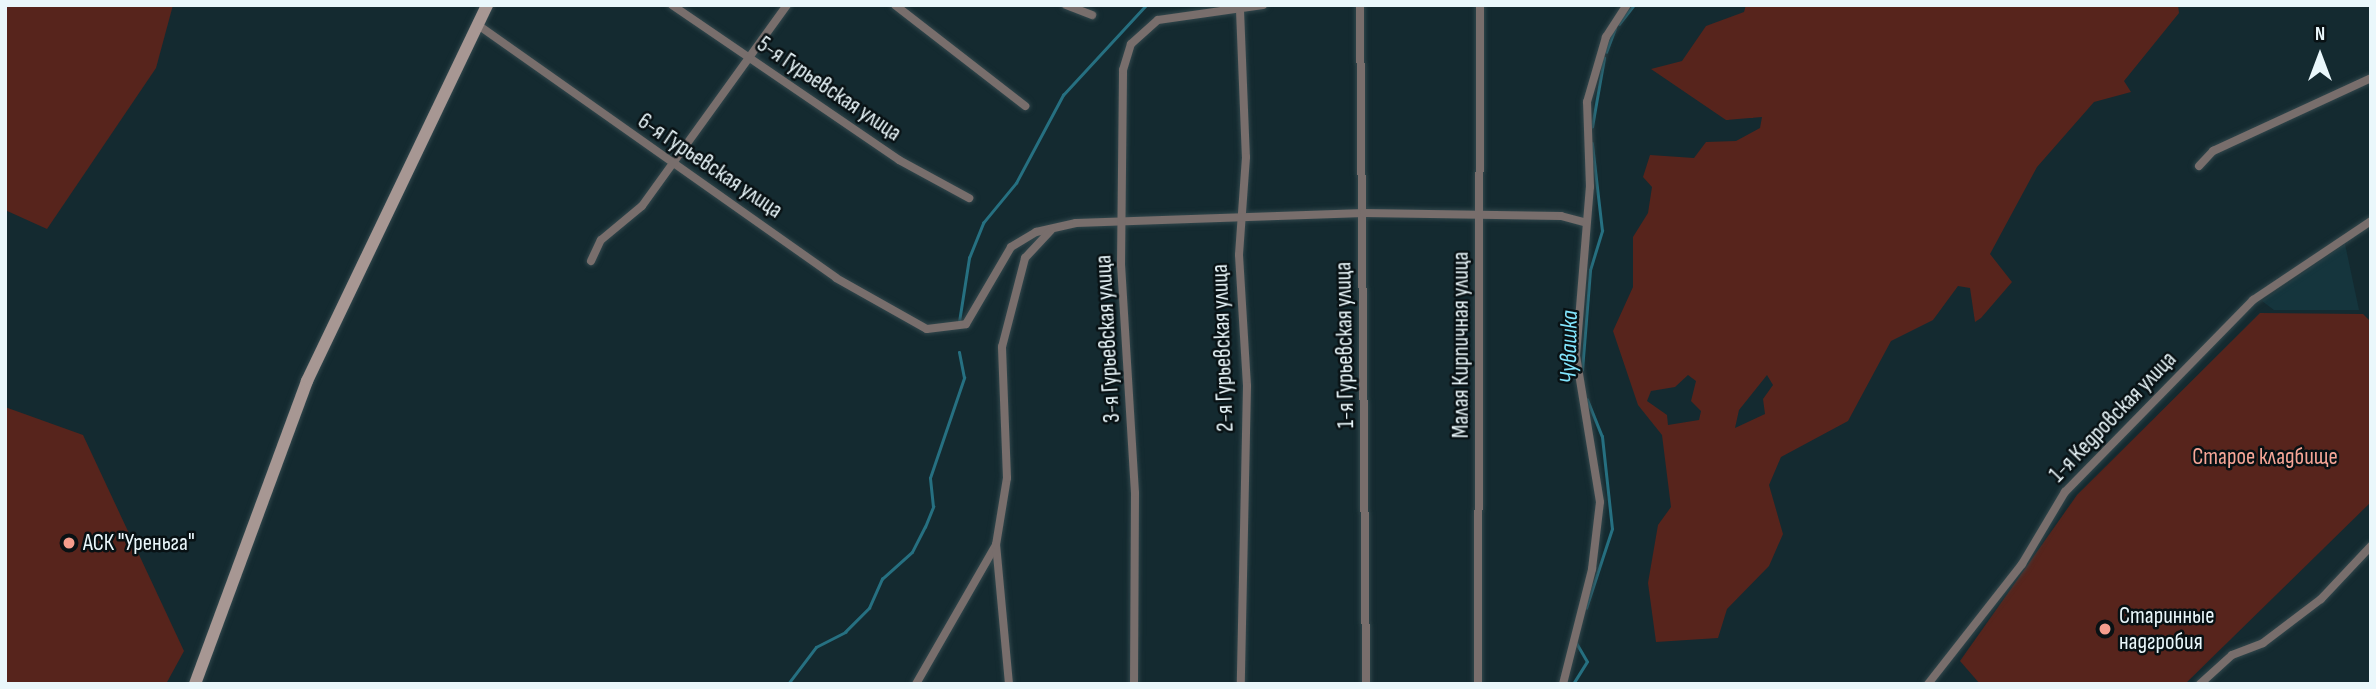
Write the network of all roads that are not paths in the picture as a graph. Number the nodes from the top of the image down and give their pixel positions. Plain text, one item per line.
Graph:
1 (487, 5) edge
2 (672, 5) edge
3 (787, 5) edge
4 (895, 5) edge
5 (1066, 5) edge
6 (1263, 5) edge
7 (1360, 5) edge
8 (1480, 5) edge
9 (1627, 5) edge
10 (1240, 10) junction
11 (1092, 15) dead end
12 (478, 25) junction
13 (748, 58) junction
14 (2371, 78) edge
15 (1025, 106) dead end
16 (672, 166) junction
17 (2199, 166) dead end
18 (969, 198) dead end
19 (1364, 213) junction
20 (1478, 215) junction
21 (1239, 217) junction
22 (1123, 221) junction
23 (2371, 221) edge
24 (1583, 222) junction
25 (1052, 229) junction
26 (591, 261) dead end
27 (996, 545) junction
28 (2371, 546) edge
29 (195, 684) edge
30 (916, 684) edge
31 (1009, 684) edge
32 (1134, 684) edge
33 (1241, 684) edge
34 (1366, 684) edge
35 (1478, 684) edge
36 (1563, 684) edge
37 (1928, 684) edge
38 (2200, 684) edge

1 - 12 main road
2 - 13 street, 5-я Гурьевская улица
3 - 13 street
4 - 15 street
5 - 11 street
6 - 10 street
7 - 19 street, 1-я Гурьевская улица
8 - 20 street, Малая Кирпичная улица
9 - 24 street
10 - 21 street, 2-я Гурьевская улица
10 - 22 street, 3-я Гурьевская улица
12 - 16 street, 6-я Гурьевская улица
12 - 29 main road
13 - 16 street
13 - 18 street, 5-я Гурьевская улица
14 - 17 street
16 - 25 street, 6-я Гурьевская улица
16 - 26 street
19 - 20 street
19 - 21 street
19 - 34 street, 1-я Гурьевская улица
20 - 24 street
20 - 35 street, Малая Кирпичная улица
21 - 22 street
21 - 33 street, 2-я Гурьевская улица
22 - 25 street
22 - 32 street, 3-я Гурьевская улица
23 - 37 street, 1-я Кедровская улица
24 - 36 street
25 - 27 street
27 - 30 street
27 - 31 street
28 - 38 street

